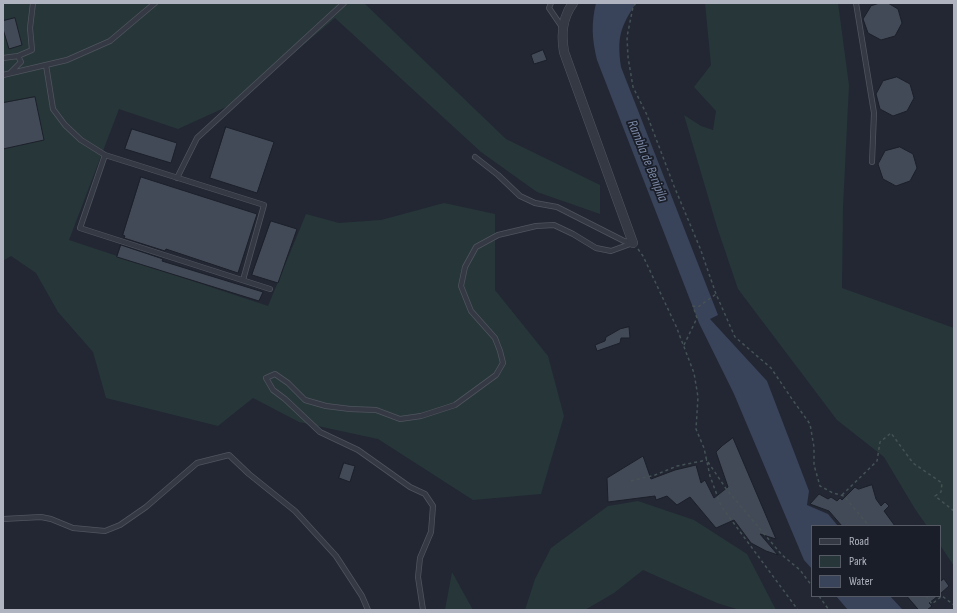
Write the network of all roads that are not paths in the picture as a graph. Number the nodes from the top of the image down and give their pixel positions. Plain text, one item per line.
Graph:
1 (33, 3) edge
2 (155, 3) edge
3 (344, 3) edge
4 (551, 3) edge
5 (572, 3) edge
6 (856, 3) edge
7 (562, 27) junction
8 (18, 56) junction
9 (3, 58) edge
10 (46, 65) junction
11 (10, 74) junction
12 (3, 75) edge
13 (105, 155) junction
14 (475, 157) dead end
15 (872, 162) dead end
16 (177, 178) junction
17 (633, 243) junction
18 (243, 280) junction
19 (270, 289) dead end
20 (3, 519) edge
21 (368, 610) edge
22 (423, 610) edge

1 - 8 lane
2 - 10 lane
3 - 16 lane
4 - 7 lane
5 - 7 street
6 - 15 lane
7 - 17 street
8 - 9 lane
8 - 11 lane
10 - 11 lane
10 - 13 lane
11 - 12 lane
13 - 16 lane
13 - 18 lane
14 - 17 lane
16 - 18 lane
17 - 22 lane
18 - 19 lane
20 - 21 lane

